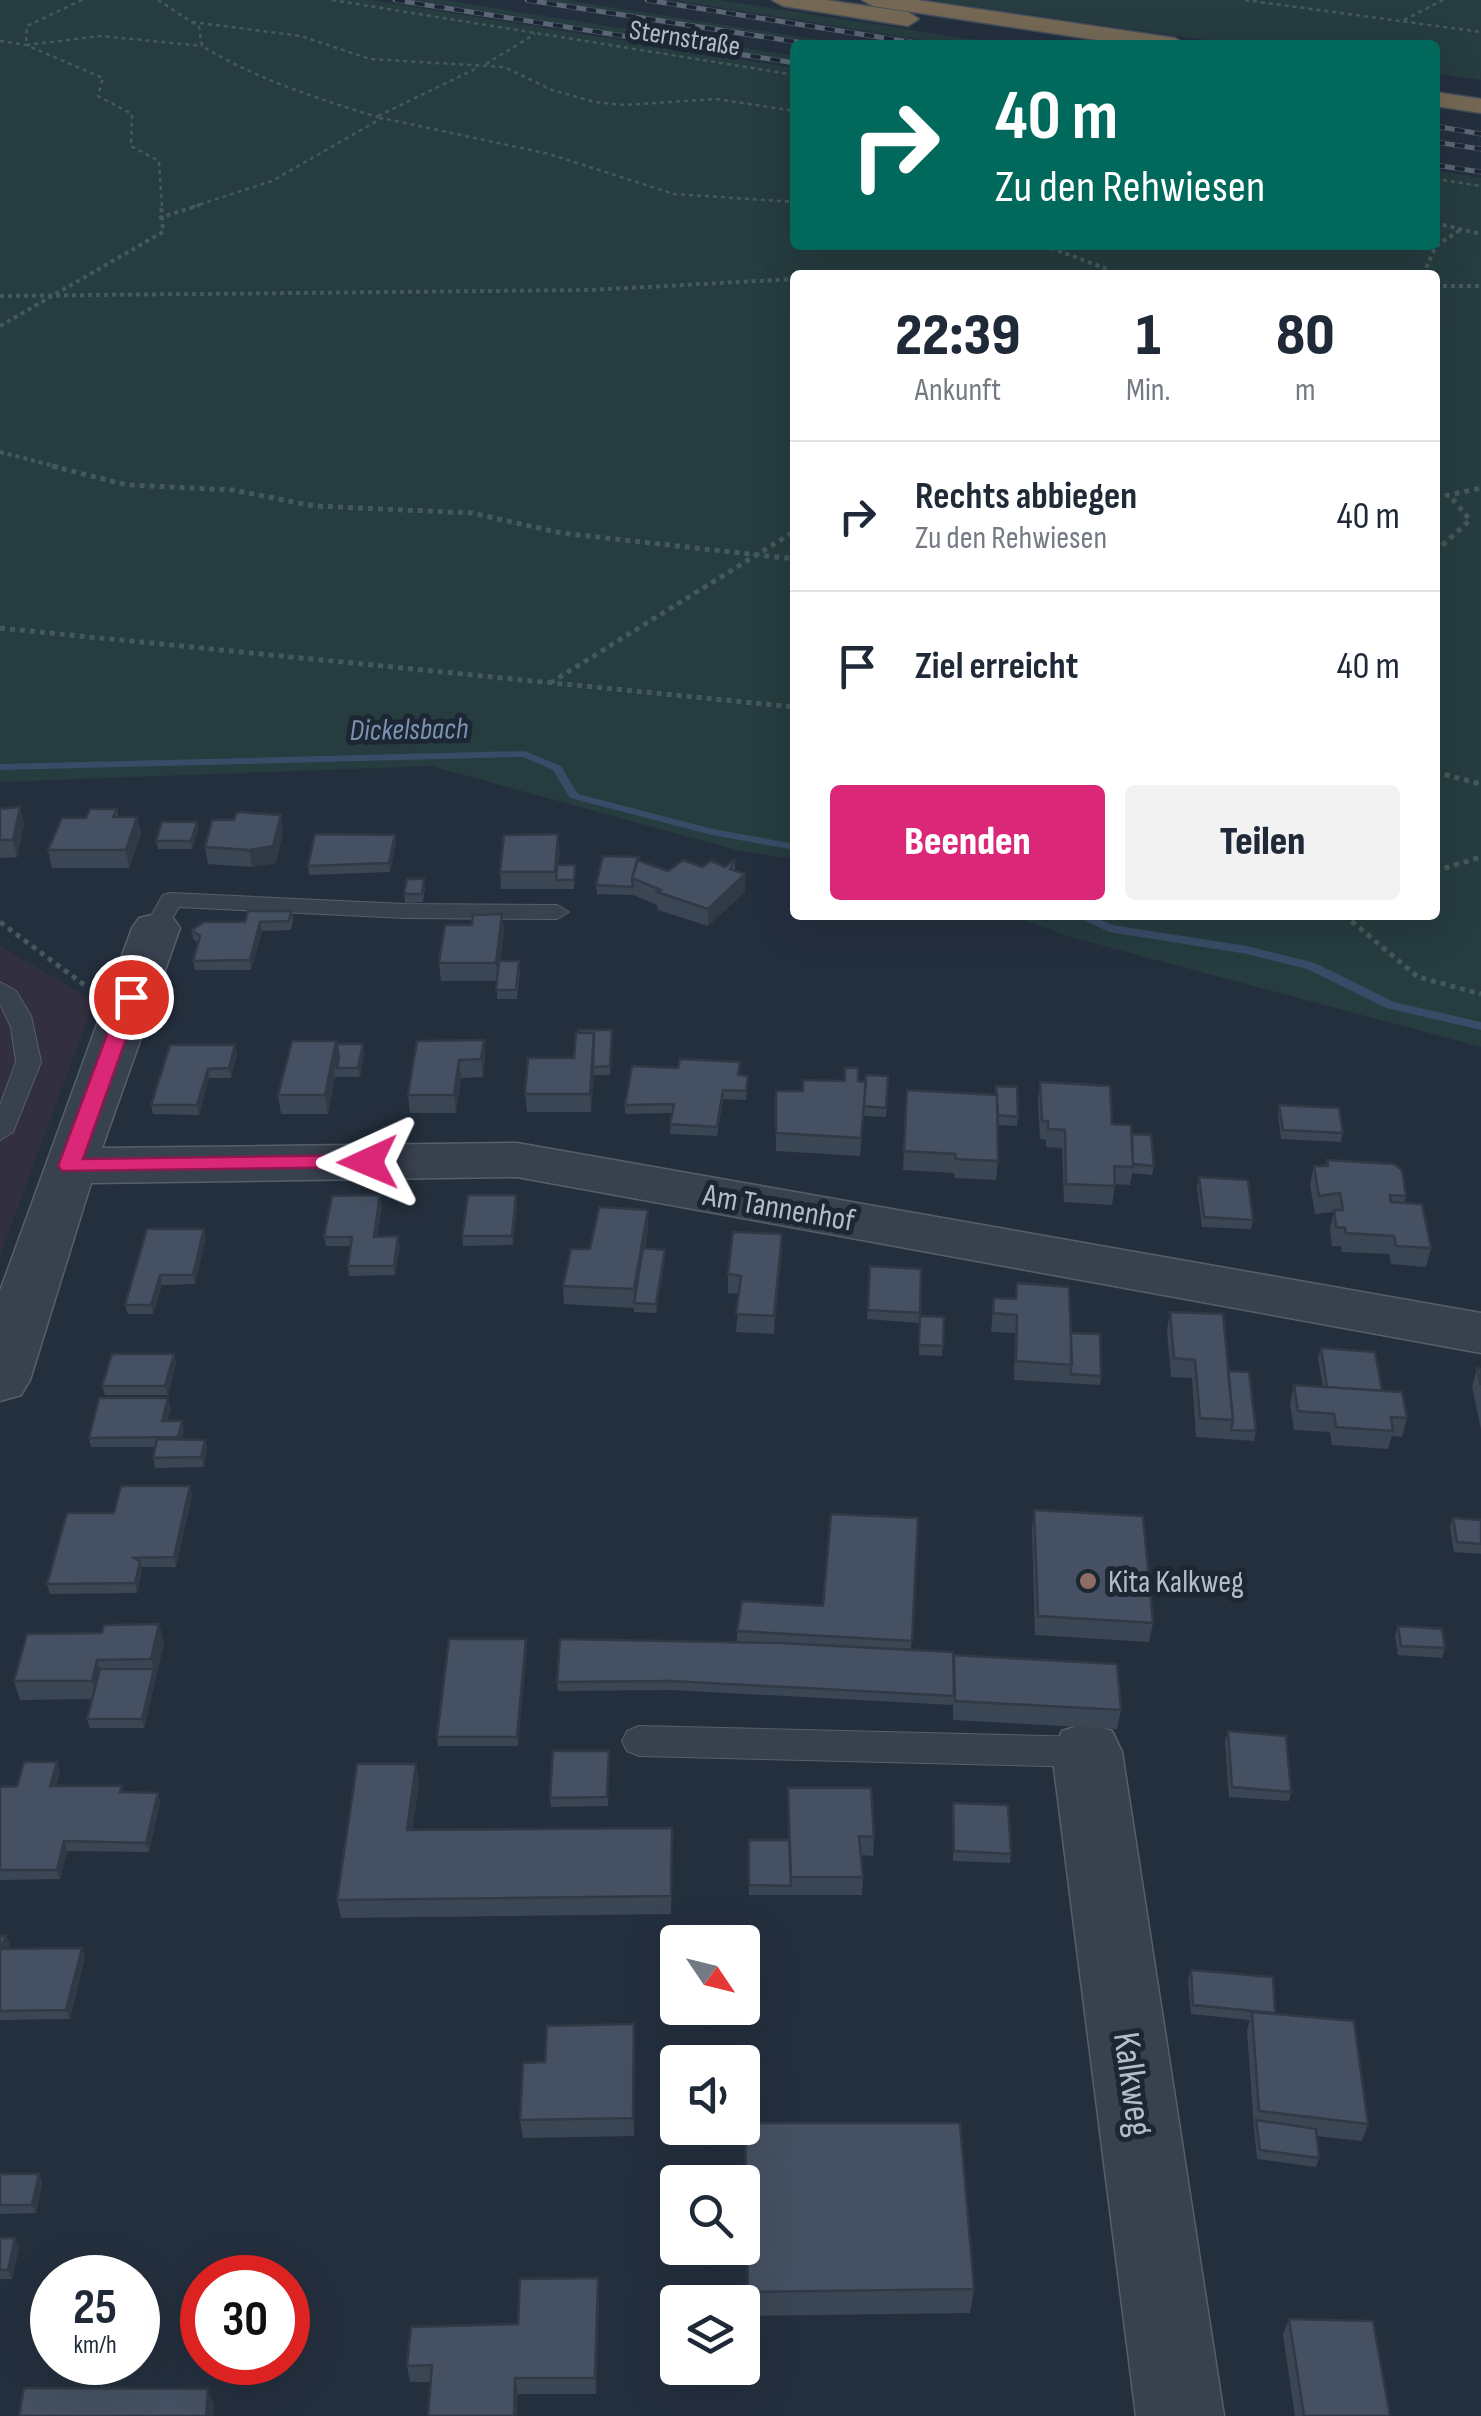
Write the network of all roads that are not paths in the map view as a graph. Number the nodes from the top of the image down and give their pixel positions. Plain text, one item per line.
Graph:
1 (783, 0) edge
2 (873, 0) edge
3 (1046, 40) edge
4 (1142, 40) edge
5 (1440, 85) edge
6 (1481, 90) edge
7 (1440, 100) edge
8 (1481, 106) edge
9 (557, 912) dead end
10 (156, 928) joint
11 (0, 989) edge
12 (0, 1132) edge
13 (70, 1166) junction
14 (1481, 1333) edge
15 (0, 1380) edge
16 (639, 1740) dead end
17 (1087, 1752) joint
18 (1180, 2416) edge

1 - 3 highway
2 - 4 highway
5 - 6 highway
7 - 8 highway
9 - 10 lane
10 - 13 street
11 - 12 lane
13 - 14 street, Am Tannenhof
13 - 15 street
16 - 17 lane
17 - 18 street, Kalkweg

